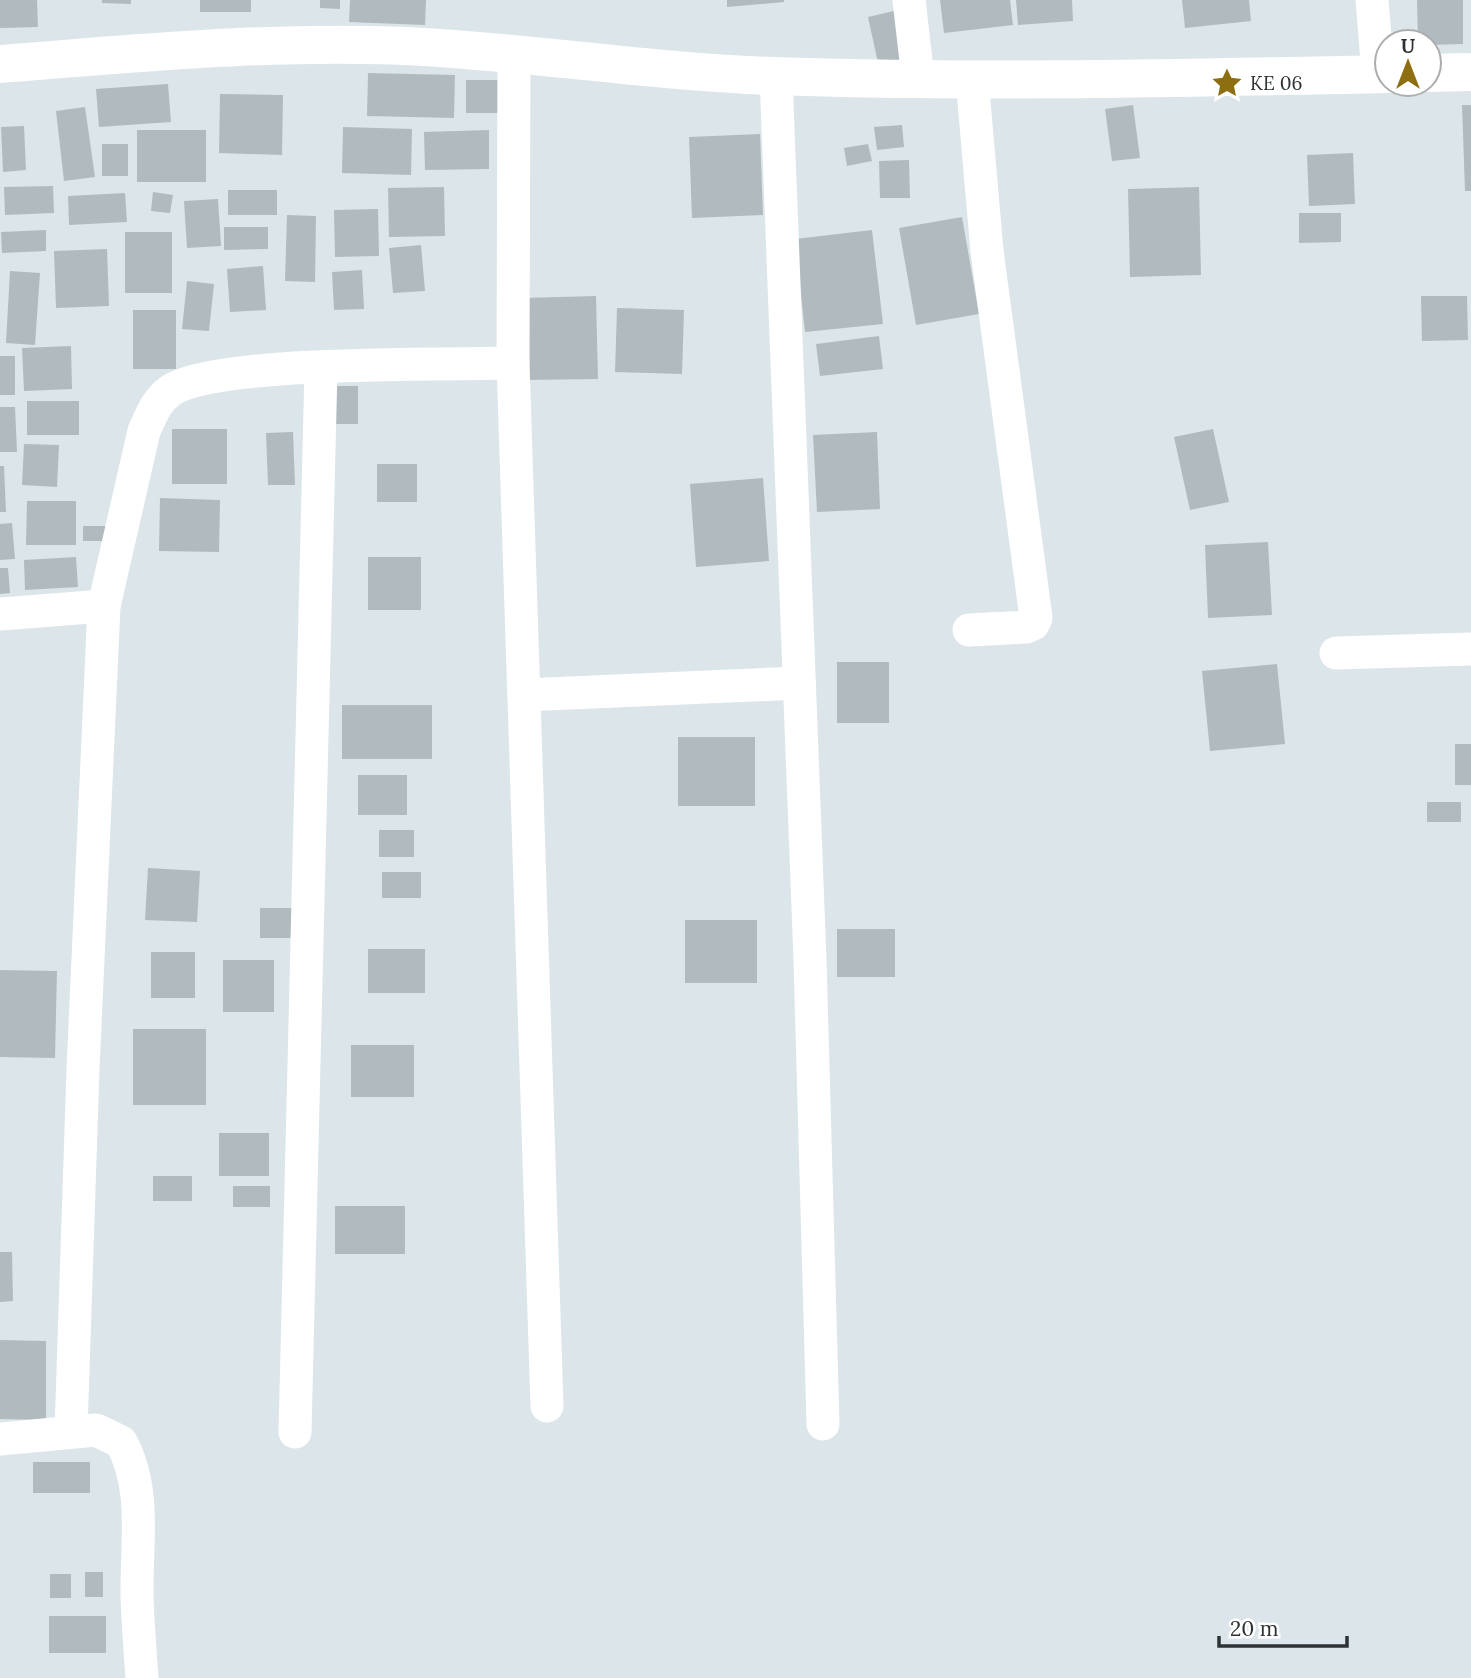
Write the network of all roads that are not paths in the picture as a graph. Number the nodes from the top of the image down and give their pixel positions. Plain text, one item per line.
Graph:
1 (909, 0) edge
2 (1372, 0) edge
3 (1376, 28) edge
4 (514, 56) junction
5 (0, 64) edge
6 (1471, 72) edge
7 (1443, 73) edge
8 (1373, 74) edge
9 (776, 76) junction
10 (918, 78) junction
11 (972, 79) junction
12 (513, 363) junction
13 (321, 368) junction
14 (104, 606) junction
15 (0, 614) edge
16 (969, 630) dead end
17 (1471, 649) edge
18 (1336, 653) dead end
19 (799, 683) junction
20 (524, 695) junction
21 (548, 1406) dead end
22 (823, 1424) dead end
23 (71, 1431) junction
24 (295, 1432) dead end
25 (0, 1439) edge
26 (142, 1678) edge

1 - 10 street
2 - 3 street
4 - 5 street
4 - 9 street
4 - 12 street
6 - 7 street
8 - 11 street
9 - 10 street
9 - 19 street
10 - 11 street
11 - 16 street
12 - 13 street
12 - 20 street
13 - 14 street
13 - 24 street
14 - 15 street
14 - 23 street
17 - 18 street
19 - 20 street
19 - 22 street
20 - 21 street
23 - 25 street
23 - 26 street

